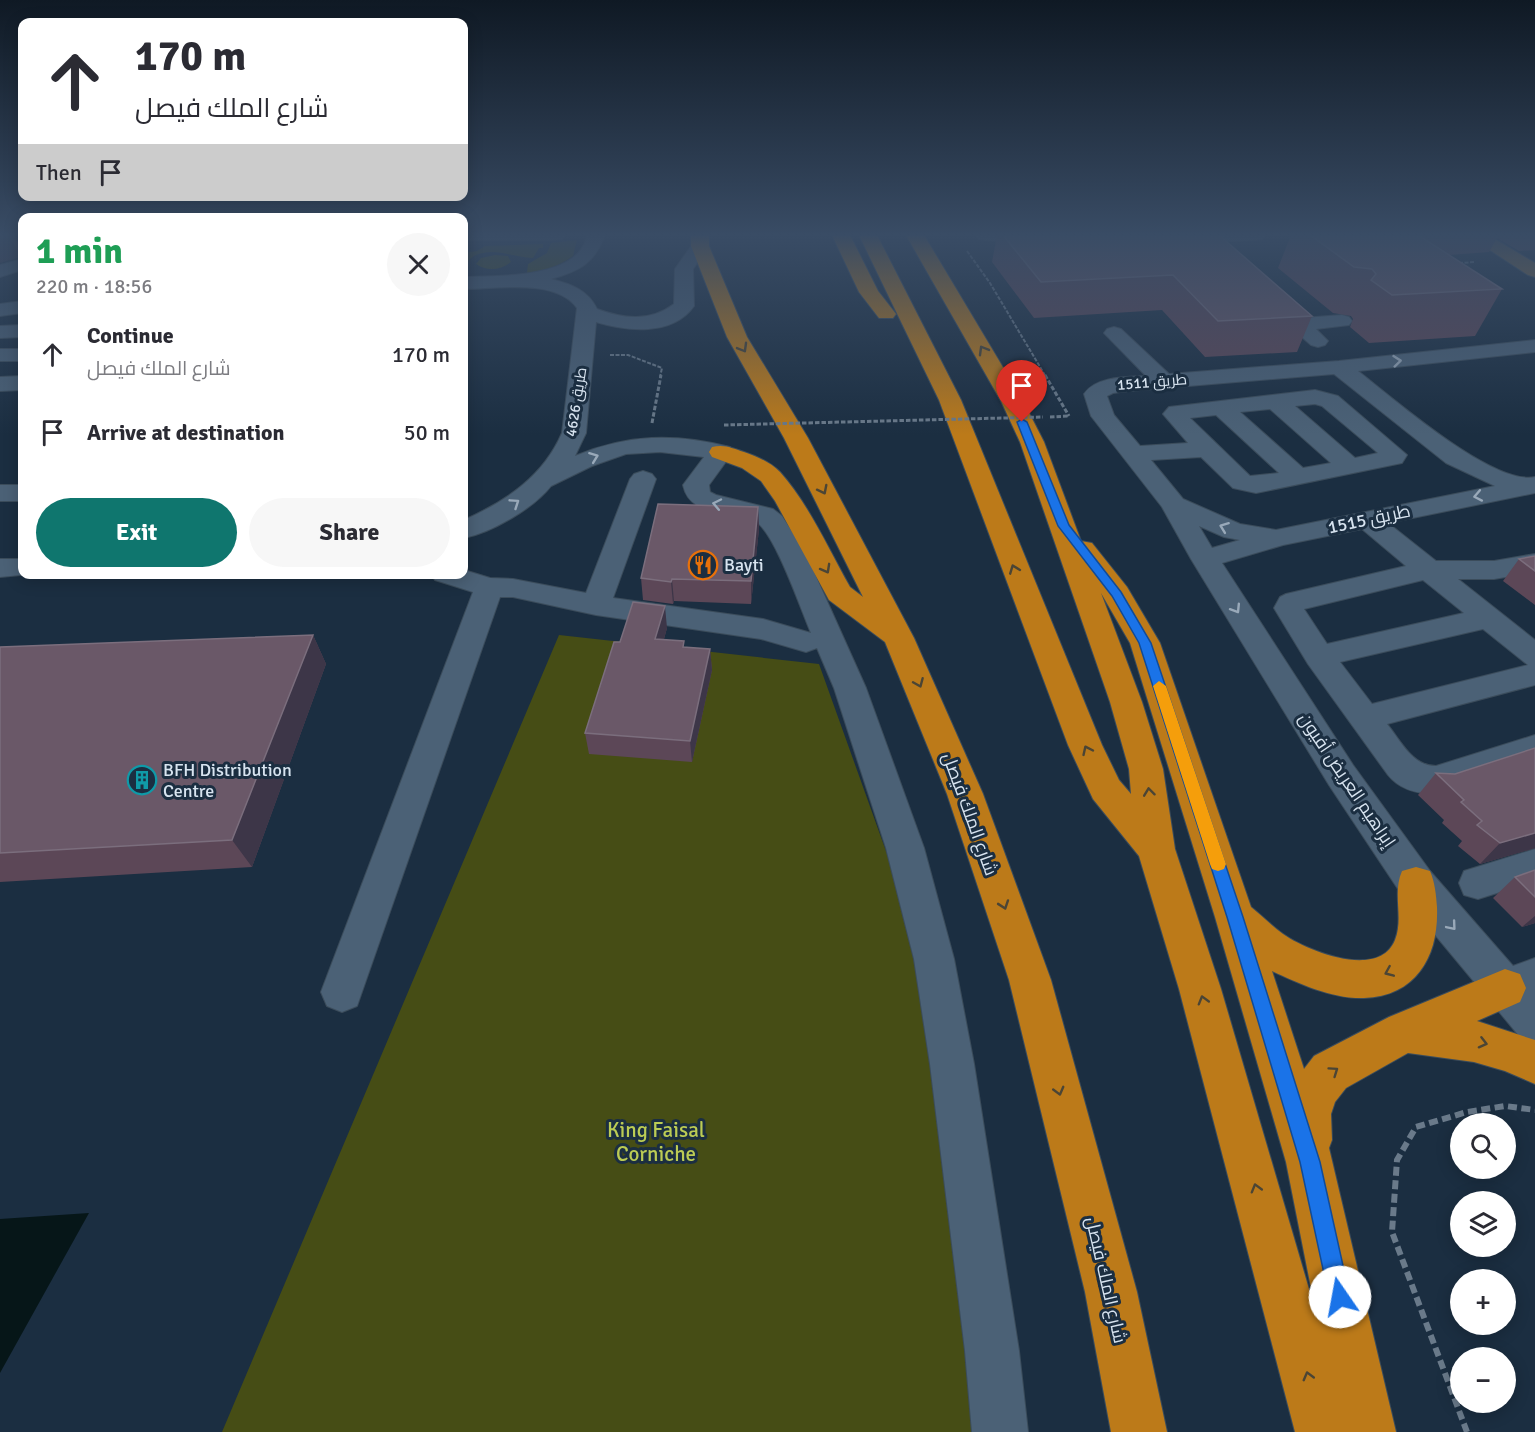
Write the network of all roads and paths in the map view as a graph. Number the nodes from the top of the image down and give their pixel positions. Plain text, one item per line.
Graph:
1 (583, 302) edge
2 (684, 302) edge
3 (724, 302) edge
4 (876, 302) edge
5 (901, 302) edge
6 (954, 302) edge
7 (1001, 302) edge
8 (1274, 302) edge
9 (18, 308) edge
10 (0, 310) edge
11 (588, 313) junction
12 (1342, 321) dead end
13 (1299, 324) junction
14 (18, 331) edge
15 (0, 332) edge
16 (1114, 333) dead end
17 (1318, 341) dead end
18 (1535, 346) edge
19 (18, 354) edge
20 (0, 355) edge
21 (582, 355) junction
22 (1339, 367) junction
23 (1164, 381) junction
24 (18, 383) edge
25 (0, 384) edge
26 (950, 400) junction
27 (1275, 401) junction
28 (1221, 407) junction
29 (723, 425) dead end
30 (651, 444) junction
31 (1207, 449) junction
32 (721, 452) junction
33 (1133, 454) junction
34 (1351, 466) junction
35 (1298, 477) junction
36 (644, 479) dead end
37 (542, 483) junction
38 (1528, 486) edge
39 (0, 493) edge
40 (18, 493) edge
41 (18, 501) edge
42 (0, 502) edge
43 (1174, 505) junction
44 (1366, 519) junction
45 (1064, 526) junction
46 (468, 528) edge
47 (1278, 538) junction
48 (1205, 559) junction
49 (1533, 565) edge
50 (0, 568) edge
51 (18, 568) edge
52 (1426, 570) junction
53 (462, 579) edge
54 (489, 587) junction
55 (596, 605) junction
56 (1488, 618) junction
57 (816, 638) junction
58 (899, 638) junction
59 (1319, 656) junction
60 (1535, 656) edge
61 (1535, 674) edge
62 (1363, 718) junction
63 (1535, 748) edge
64 (1156, 849) junction
65 (1535, 865) edge
66 (1416, 883) junction
67 (1478, 883) dead end
68 (1235, 917) junction
69 (1520, 983) edge
70 (342, 992) dead end
71 (1535, 1023) edge
72 (1404, 1032) junction
73 (1535, 1062) edge
74 (1535, 1110) edge
75 (1310, 1162) junction
76 (1000, 1432) edge
77 (1139, 1432) edge
78 (1323, 1432) edge
79 (1368, 1432) edge
80 (1467, 1432) edge

1 - 11 street
2 - 11 street
3 -> 58 highway, شارع الملك فيصل
4 - 26 highway
5 - 26 highway
45 -> 6 highway
7 - 29 path, bridge
8 - 13 street
9 - 10 street
11 - 21 street, طريق 4626
12 - 13 street
13 - 17 street
14 - 15 street
16 - 23 street
22 -> 18 street, طريق 1511
19 - 20 street
21 - 30 path
21 - 37 street, طريق 4626
22 - 23 street, طريق 1511
22 - 38 street
23 - 33 street, طريق 1511
24 - 25 street
64 -> 26 highway
27 - 28 street
27 - 34 street
27 - 34 street
28 - 31 street
28 - 35 street
30 - 32 street, طريق 4626
37 -> 30 street, طريق 4626
31 - 33 street
31 - 35 street
57 -> 32 street
32 -> 58 highway
33 - 43 street, طريق 1511
34 - 35 street
36 - 55 street
46 -> 37 street, طريق 4626
38 -> 44 street, طريق 1515
39 - 40 street
41 - 42 street
47 -> 43 street
43 - 48 street, طريق 1511
44 - 47 street, طريق 1515
44 - 52 street
64 -> 45 highway
45 - 68 highway
47 - 48 street, طريق 1515
48 -> 66 street, إبراهيم العريض أفيون
49 - 52 street
50 - 51 street
52 - 56 street
52 - 59 street
53 - 54 street
54 - 55 street
54 - 70 street
55 - 57 street
56 - 59 street
56 - 60 street
57 - 76 street
58 -> 77 highway, شارع الملك فيصل
59 - 62 street
61 - 62 street
62 - 63 street
78 -> 64 highway
65 - 67 street
66 -> 68 highway
66 -> 69 street, إبراهيم العريض أفيون
68 - 75 highway
69 - 71 street, إبراهيم العريض أفيون
69 - 72 highway
72 -> 73 highway
75 -> 72 highway
74 - 80 path
75 - 79 highway

